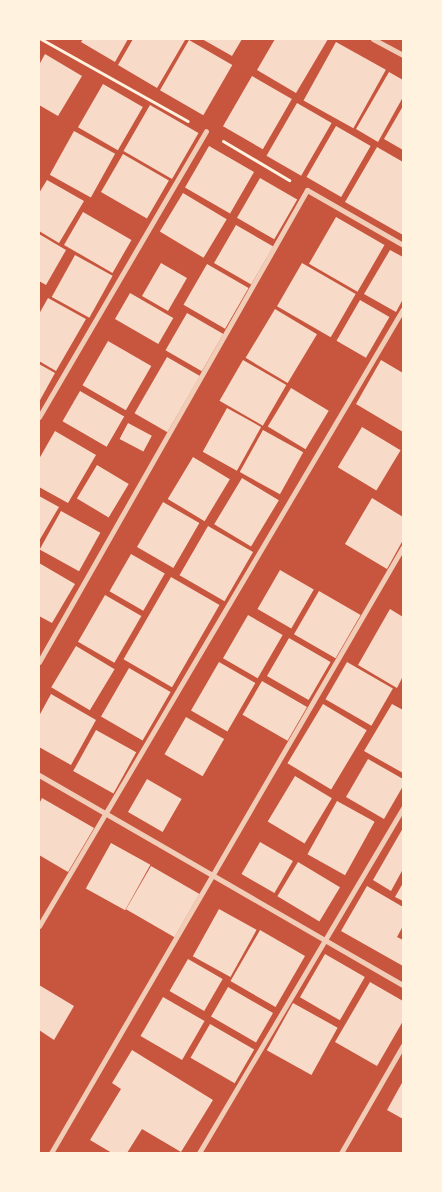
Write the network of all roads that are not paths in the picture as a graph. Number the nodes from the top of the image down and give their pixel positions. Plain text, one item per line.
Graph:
1 (373, 39) edge
2 (403, 56) edge
3 (206, 131) road end
4 (403, 245) edge
5 (403, 310) edge
6 (39, 417) edge
7 (403, 547) edge
8 (39, 662) edge
9 (39, 775) edge
10 (403, 808) edge
11 (104, 813) junction
12 (213, 875) junction
13 (39, 926) edge
14 (324, 940) junction
15 (403, 985) edge
16 (403, 1044) edge
17 (51, 1153) edge
18 (199, 1153) edge
19 (341, 1153) edge

1 - 2 street
3 - 6 street
4 - 8 street
5 - 11 street
7 - 12 street
9 - 11 street
10 - 14 street
11 - 12 street
11 - 13 street
12 - 14 street
12 - 17 street
14 - 15 street
14 - 18 street
16 - 19 street

